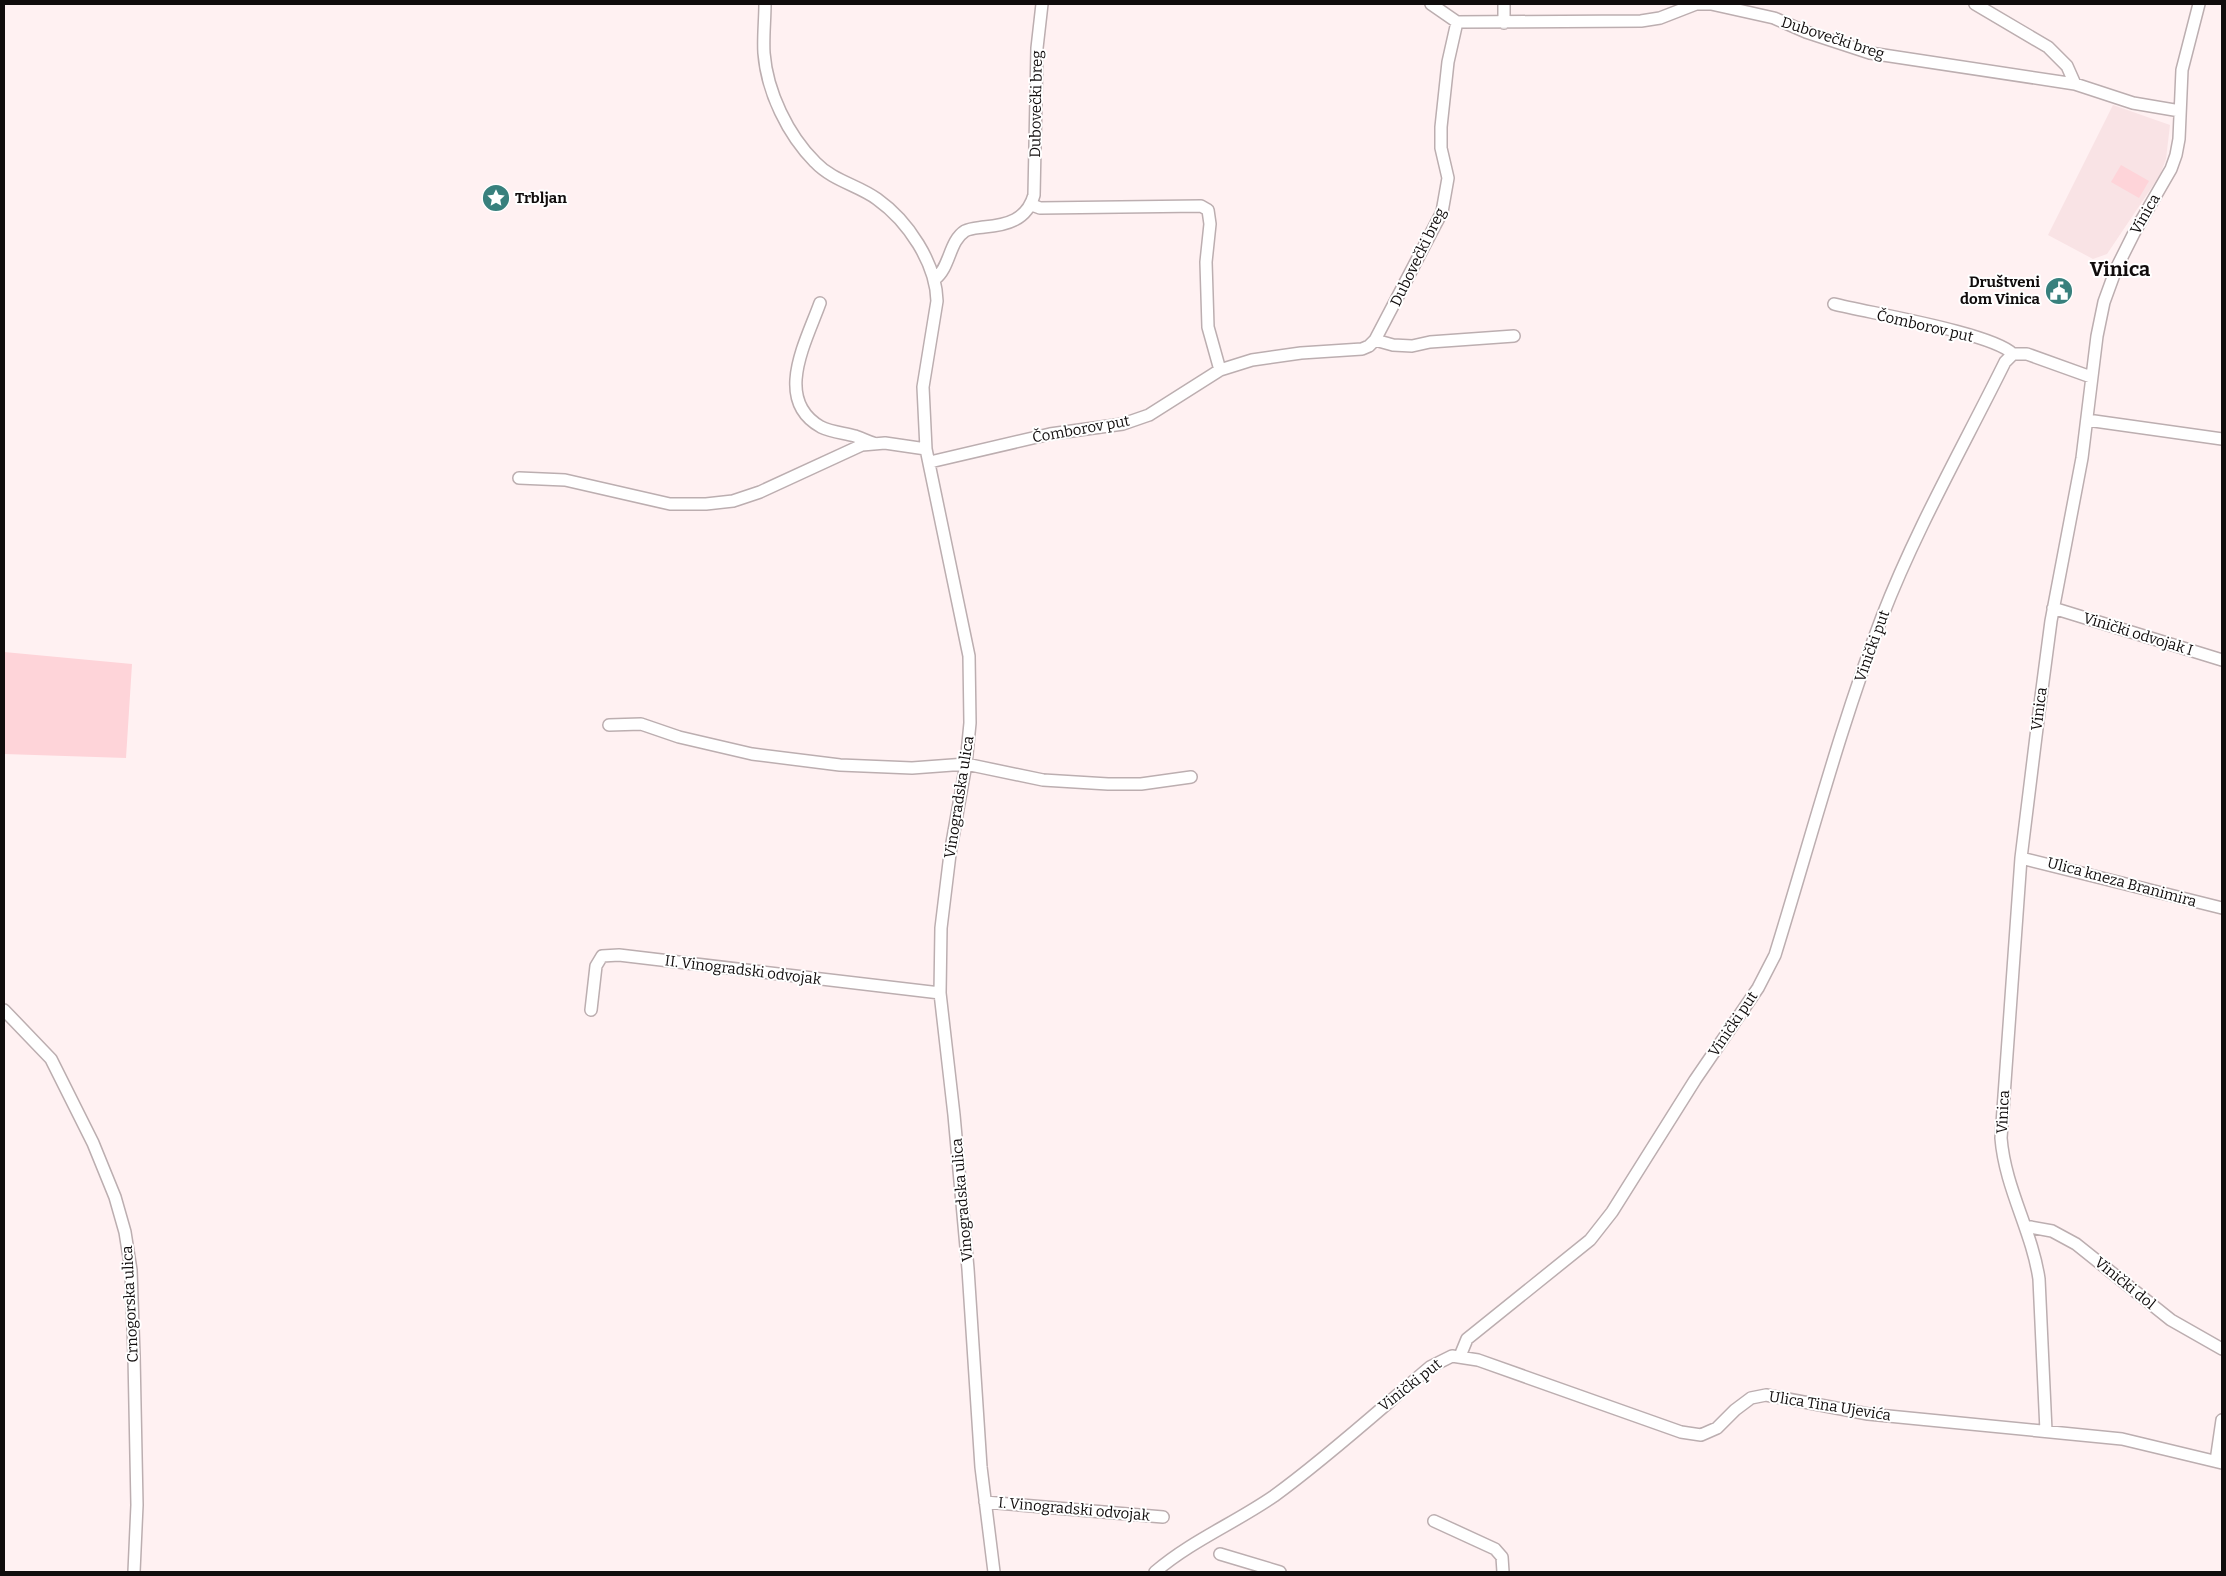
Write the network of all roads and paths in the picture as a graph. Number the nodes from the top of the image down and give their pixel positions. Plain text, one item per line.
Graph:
1 (765, 4) edge
2 (1042, 4) edge
3 (1431, 4) edge
4 (1504, 4) edge
5 (1975, 4) edge
6 (2199, 4) edge
7 (1457, 22) junction
8 (1504, 23) junction
9 (2074, 84) junction
10 (2180, 111) junction
11 (1032, 205) junction
12 (935, 279) junction
13 (820, 303) dead end
14 (1834, 304) dead end
15 (1514, 336) dead end
16 (1375, 340) junction
17 (2013, 354) junction
18 (1220, 370) junction
19 (2091, 377) junction
20 (2087, 420) junction
21 (2222, 439) edge
22 (873, 443) junction
23 (926, 449) junction
24 (930, 462) junction
25 (519, 478) dead end
26 (2053, 608) junction
27 (2222, 660) edge
28 (609, 726) dead end
29 (966, 764) junction
30 (1191, 777) dead end
31 (2022, 858) junction
32 (2222, 908) edge
33 (940, 993) junction
34 (4, 1010) edge
35 (591, 1010) dead end
36 (2025, 1226) junction
37 (2222, 1349) edge
38 (1460, 1356) junction
39 (2222, 1420) edge
40 (2046, 1432) junction
41 (2219, 1462) edge
42 (986, 1502) junction
43 (1163, 1517) dead end
44 (1434, 1521) dead end
45 (1220, 1554) dead end
46 (134, 1572) edge
47 (994, 1572) edge
48 (1155, 1572) edge
49 (1280, 1572) edge
50 (1503, 1572) edge

1 - 12 street, Vinogradska ulica
2 - 11 street, Dubovečki breg
3 - 7 street
4 - 8 street
5 - 9 street
6 - 10 street, Vinica
7 - 8 street, Dubovečki breg
7 - 16 street, Dubovečki breg
8 - 9 street, Dubovečki breg
9 - 10 street, Dubovečki breg
10 - 19 street, Vinica
11 - 12 street
11 - 18 street
12 - 23 street, Vinogradska ulica
13 - 22 street
14 - 17 street, Čomborov put
15 - 16 street
16 - 18 street, Čomborov put
17 - 19 street
17 - 38 street, Vinički put
18 - 24 street, Čomborov put
19 - 20 street, Vinica
20 - 21 street
20 - 26 street, Vinica
22 - 23 street
22 - 25 street
23 - 24 street, Vinogradska ulica
24 - 29 street, Vinogradska ulica
26 - 27 street, Vinički odvojak I
26 - 31 street, Vinica
28 - 29 street
29 - 30 street
29 - 33 street, Vinogradska ulica
31 - 32 street, Ulica kneza Branimira
31 - 36 street, Vinica
33 - 35 street, II. Vinogradski odvojak
33 - 42 street, Vinogradska ulica
34 - 46 street, Crnogorska ulica
36 - 37 street, Vinički dol
36 - 40 street, Vinica
38 - 40 street, Ulica Tina Ujevića
38 - 48 street, Vinički put
39 - 41 street
40 - 41 street, Ulica Tina Ujevića
42 - 43 street, I. Vinogradski odvojak
42 - 47 street, Vinogradska ulica
44 - 50 street
45 - 49 street

